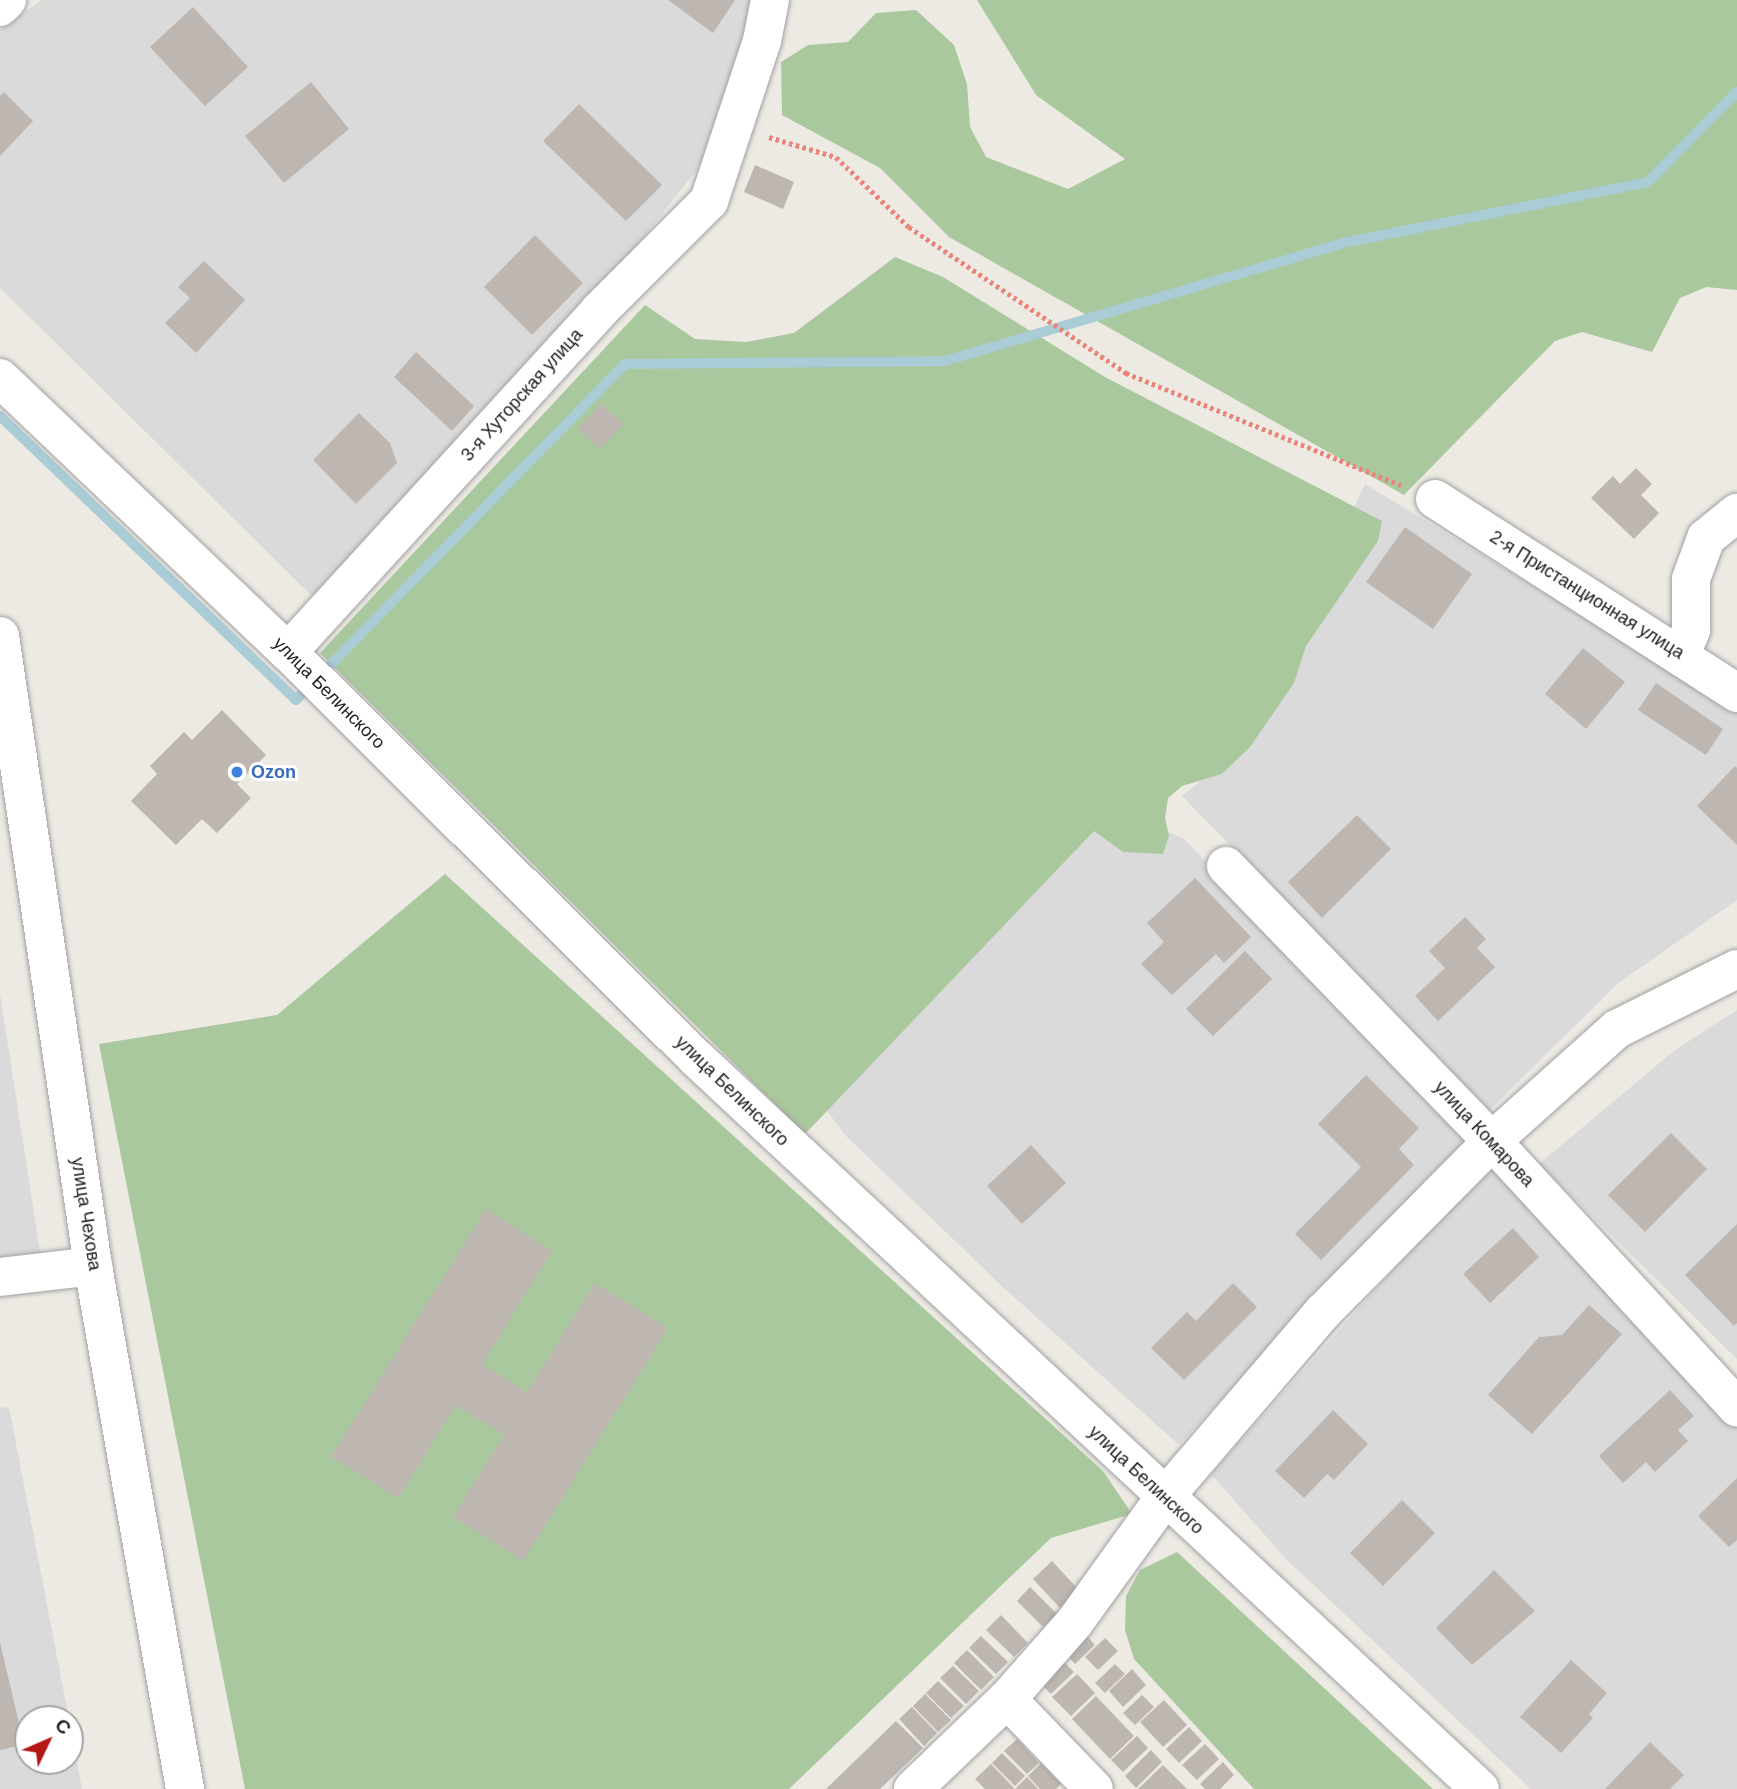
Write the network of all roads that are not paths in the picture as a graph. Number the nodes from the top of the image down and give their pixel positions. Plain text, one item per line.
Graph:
1 (7, 0) edge
2 (770, 0) edge
3 (0, 7) edge
4 (0, 378) edge
5 (1434, 499) road end
6 (1737, 513) edge
7 (0, 636) edge
8 (288, 652) junction
9 (1681, 654) junction
10 (1737, 693) edge
11 (1226, 866) dead end
12 (1737, 969) edge
13 (1492, 1141) junction
14 (93, 1266) junction
15 (0, 1277) edge
16 (1737, 1407) edge
17 (1164, 1498) junction
18 (1007, 1699) junction
19 (185, 1789) edge
20 (913, 1789) edge
21 (1094, 1789) edge
22 (1480, 1789) edge

1 - 3 street
2 - 8 street, 3-я Хуторская улица
4 - 8 street, улица Белинского
5 - 9 street, 2-я Пристанционная улица
6 - 9 street
7 - 14 street, улица Чехова
8 - 17 street, улица Белинского
9 - 10 street, 2-я Пристанционная улица
11 - 13 street, улица Комарова
12 - 13 street
13 - 16 street, улица Комарова
13 - 17 street
14 - 15 street
14 - 19 street, улица Чехова
17 - 18 street
17 - 22 street, улица Белинского
18 - 20 street
18 - 21 street

